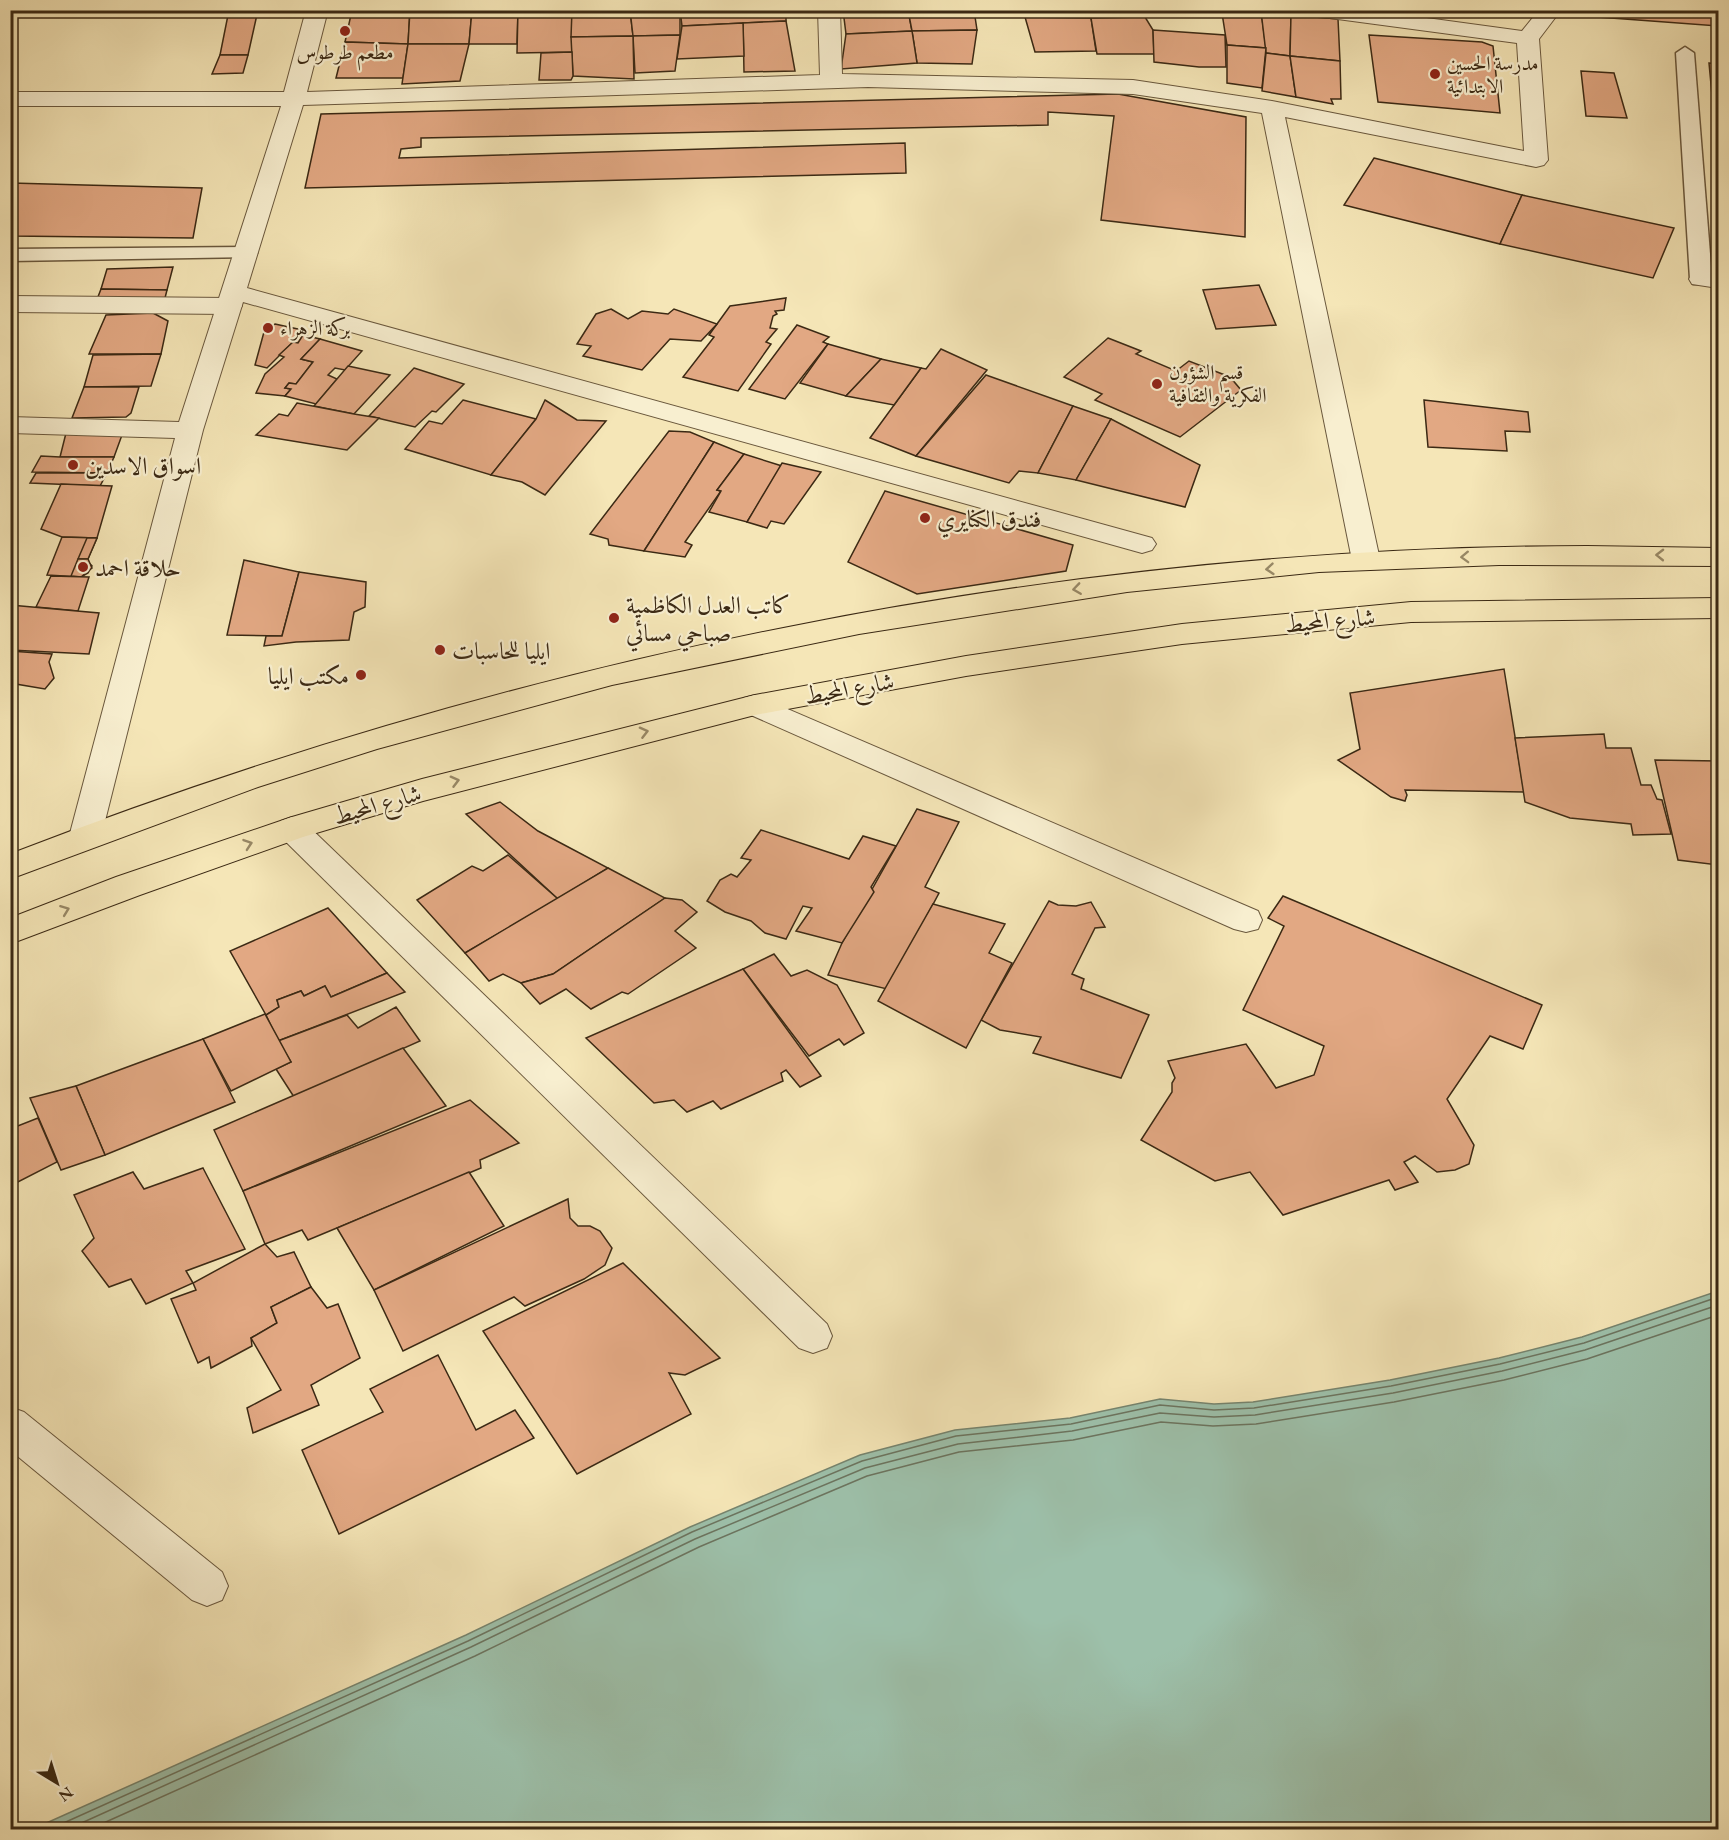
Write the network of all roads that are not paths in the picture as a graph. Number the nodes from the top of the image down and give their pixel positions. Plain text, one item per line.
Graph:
1 (317, 10) edge
2 (829, 10) edge
3 (1315, 10) edge
4 (1551, 10) edge
5 (1528, 38) junction
6 (1685, 53) dead end
7 (831, 81) junction
8 (10, 99) edge
9 (294, 99) junction
10 (1272, 108) junction
11 (246, 253) junction
12 (10, 255) edge
13 (1710, 280) edge
14 (232, 299) junction
15 (10, 304) edge
16 (10, 425) edge
17 (190, 429) junction
18 (1142, 544) dead end
19 (1719, 557) edge
20 (1366, 560) junction
21 (1719, 608) edge
22 (754, 705) junction
23 (292, 829) junction
24 (85, 837) junction
25 (10, 867) edge
26 (1246, 920) dead end
27 (10, 932) edge
28 (813, 1336) dead end
29 (10, 1425) edge
30 (207, 1586) dead end

1 - 9 street
2 - 7 street
3 - 5 street
4 - 5 street
5 - 10 street
6 - 13 lane
7 - 9 street
7 - 10 street
8 - 9 street
9 - 11 street
10 - 20 street
11 - 12 lane
11 - 14 street
14 - 15 street
14 - 17 street
14 - 18 street
16 - 17 street
17 - 24 street
19 -> 20 main road
20 -> 24 main road
21 - 22 main road, شارع المحيط
23 -> 22 main road, شارع المحيط
22 - 26 street
27 -> 23 main road, شارع المحيط
23 - 28 street
24 - 25 main road
29 - 30 street

